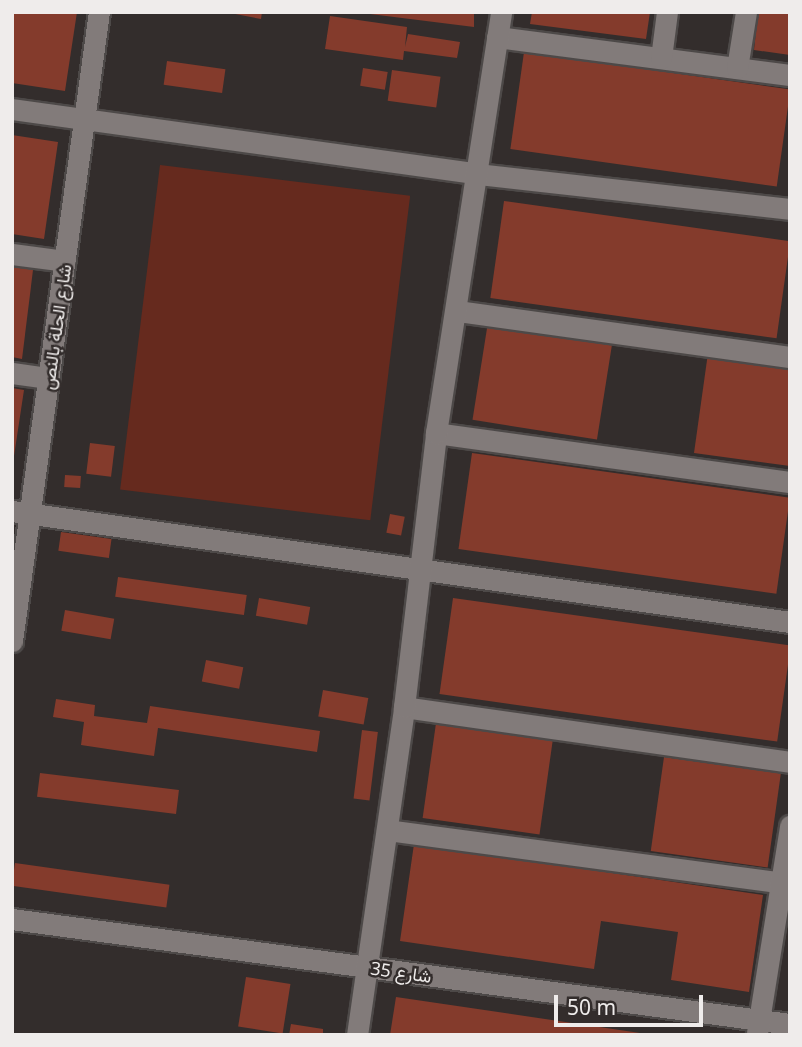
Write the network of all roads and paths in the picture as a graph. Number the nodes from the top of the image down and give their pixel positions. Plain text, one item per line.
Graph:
1 (99, 12) edge
2 (501, 12) edge
3 (667, 12) edge
4 (746, 12) edge
5 (498, 37) junction
6 (661, 58) junction
7 (737, 68) junction
8 (790, 75) edge
9 (12, 109) edge
10 (85, 118) junction
11 (478, 174) junction
12 (790, 209) edge
13 (12, 254) edge
14 (65, 261) junction
15 (457, 311) junction
16 (790, 358) edge
17 (12, 373) edge
18 (49, 378) junction
19 (436, 433) junction
20 (790, 482) edge
21 (22, 513) edge
22 (417, 569) junction
23 (790, 622) edge
24 (12, 641) edge
25 (404, 708) junction
26 (790, 762) edge
27 (790, 826) edge
28 (387, 830) junction
29 (782, 883) junction
30 (12, 919) edge
31 (366, 968) junction
32 (790, 1024) edge
33 (757, 1028) edge
34 (357, 1035) edge

1 - 10 street, شارع الحلة بالنص
2 - 5 street
3 - 6 street
4 - 7 street
5 - 6 street
5 - 11 street
6 - 7 street
7 - 8 street
9 - 10 street
10 - 11 street
10 - 14 street, شارع الحلة بالنص
11 - 12 street
11 - 15 street
13 - 14 street
14 - 18 street, شارع الحلة بالنص
15 - 16 street
15 - 19 street
17 - 18 street
18 - 21 street, شارع الحلة بالنص
19 - 20 street
19 - 22 street
21 - 22 street
21 - 24 street, شارع الحلة بالنص
22 - 23 street
22 - 25 street
25 - 26 street
25 - 28 street
27 - 29 street
28 - 29 street
28 - 31 street
29 - 33 street
30 - 31 street, شارع 35
31 - 33 street, شارع 35
31 - 34 street
32 - 33 street, شارع 35

